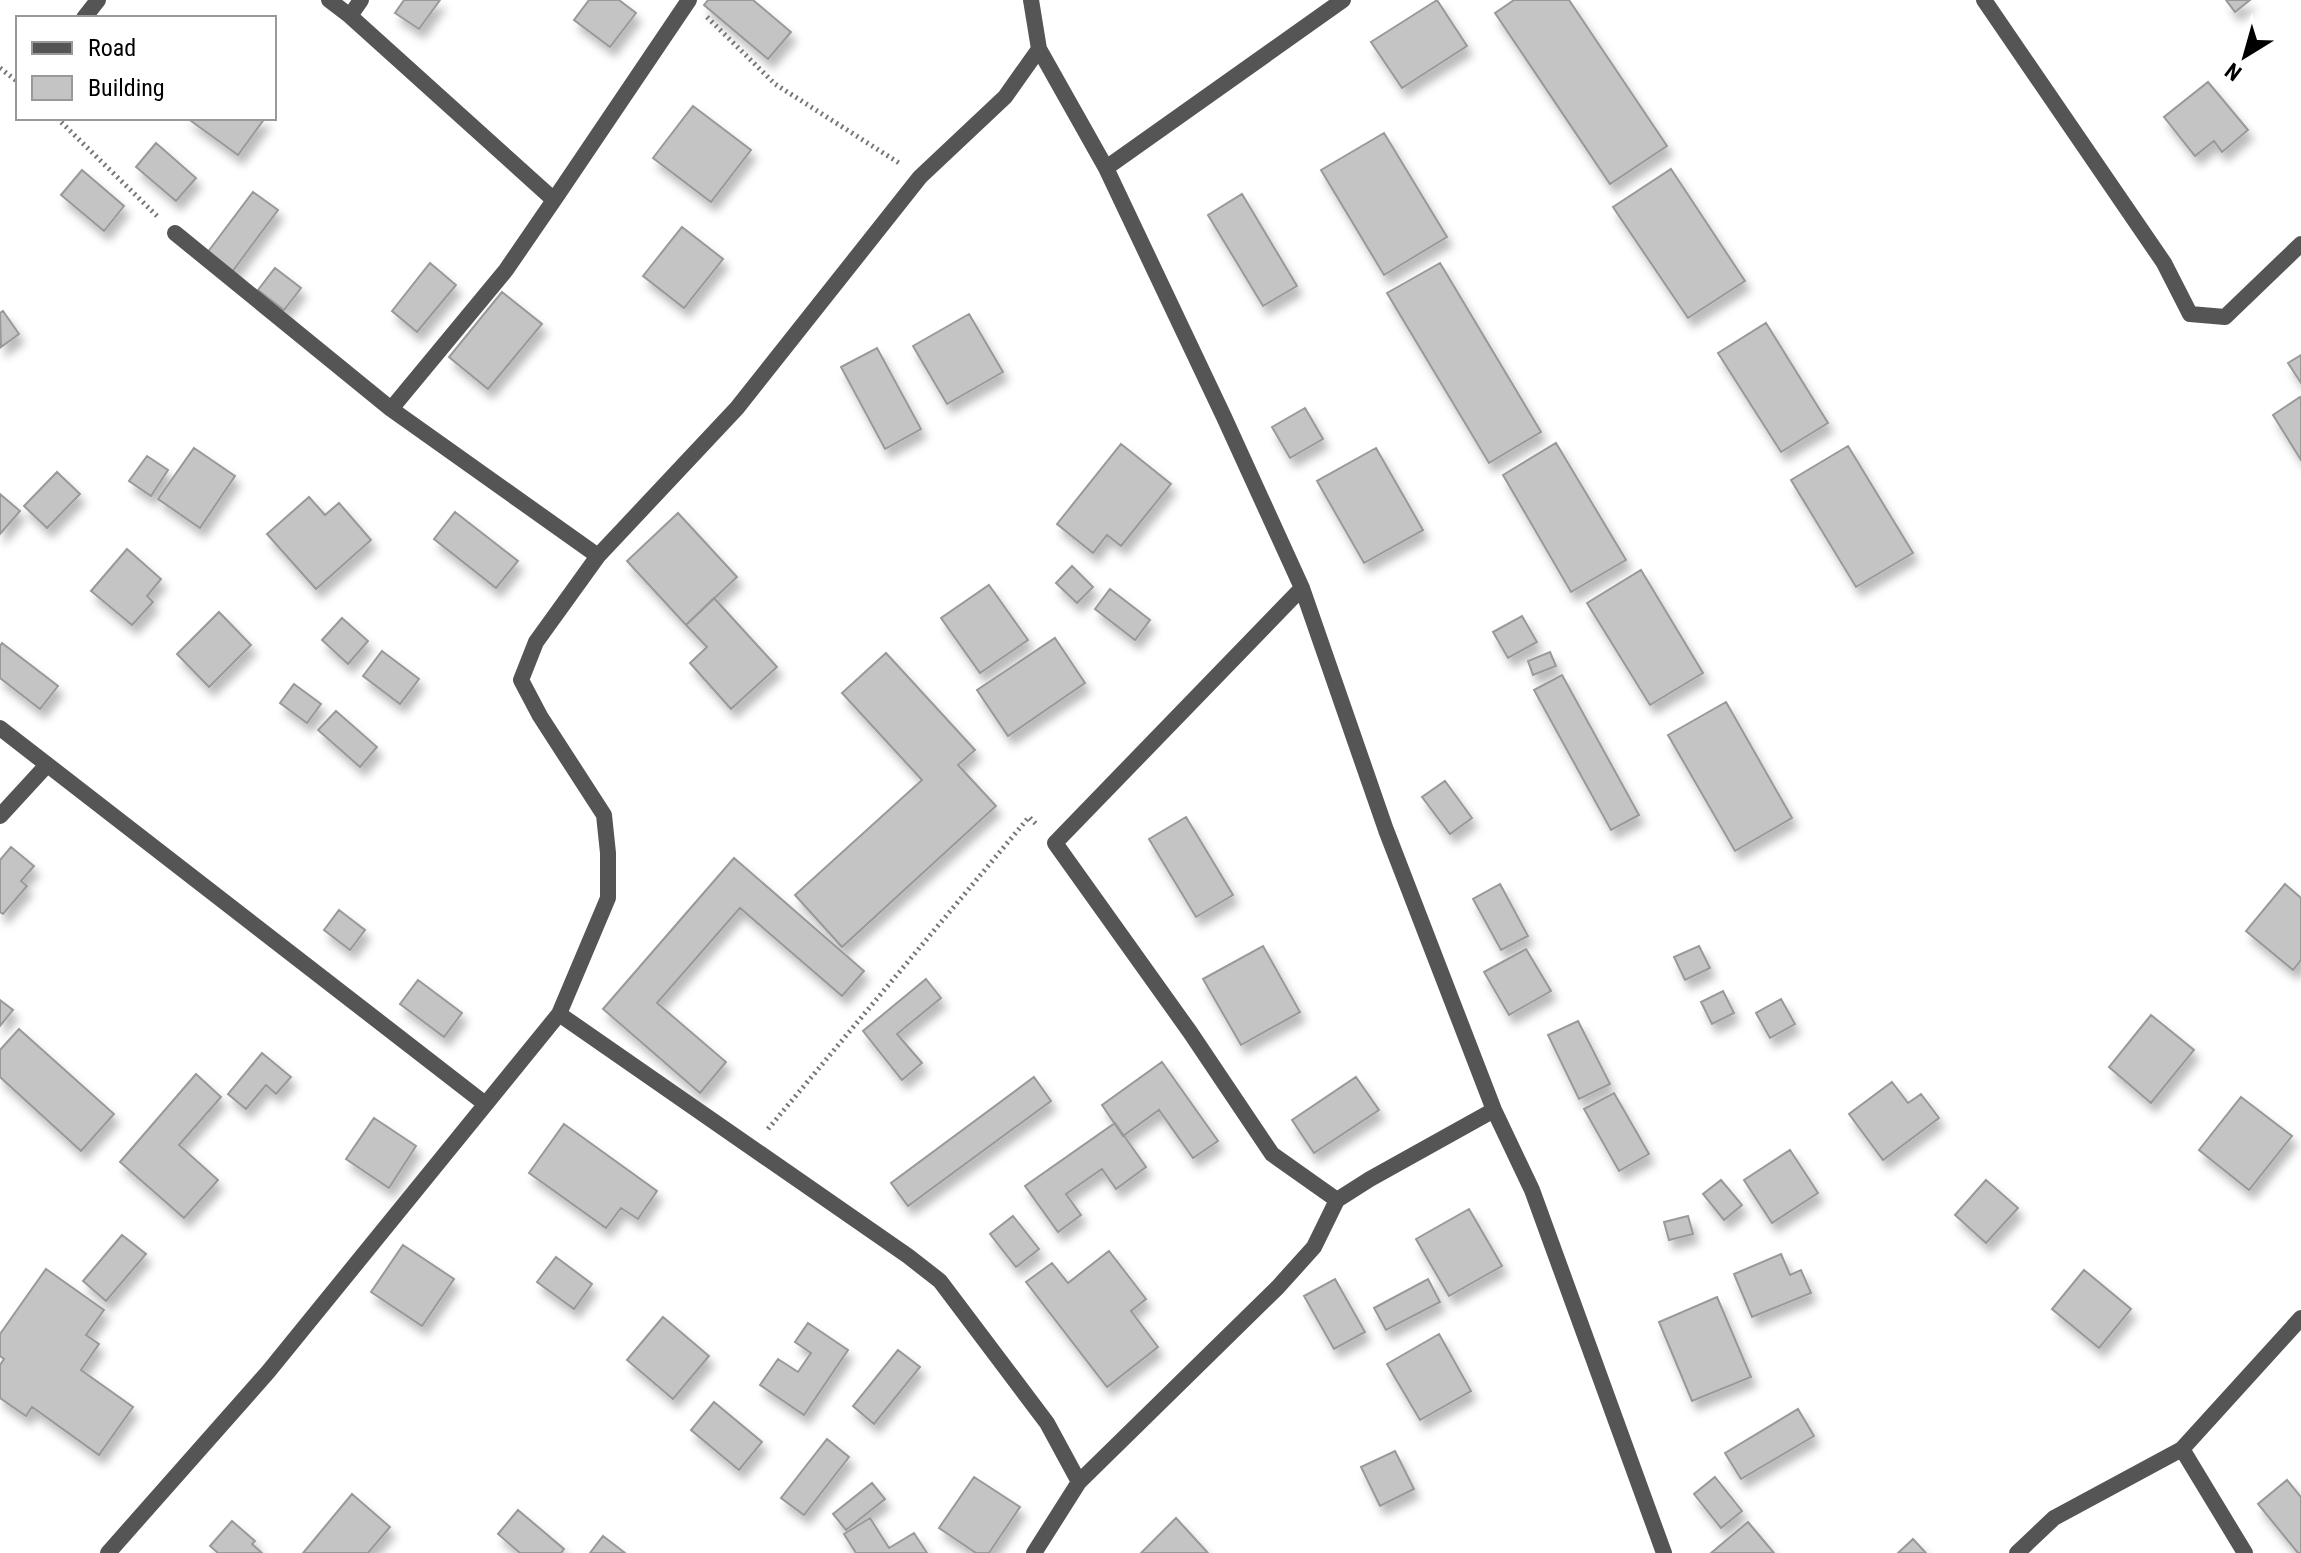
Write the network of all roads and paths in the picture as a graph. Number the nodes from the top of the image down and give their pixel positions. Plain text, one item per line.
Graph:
1 (98, 0) edge
2 (329, 0) edge
3 (361, 0) edge
4 (1031, 0) edge
5 (1343, 0) edge
6 (1984, 0) edge
7 (694, 5) edge
8 (86, 16) edge
9 (350, 16) junction
10 (1039, 49) junction
11 (0, 68) edge
12 (16, 80) edge
13 (59, 120) edge
14 (1106, 168) junction
15 (920, 177) junction
16 (554, 200) junction
17 (175, 233) joint
18 (2301, 244) edge
19 (391, 409) junction
20 (598, 556) junction
21 (1302, 588) junction
22 (0, 728) edge
23 (46, 766) junction
24 (0, 816) edge
25 (1055, 843) junction
26 (559, 1014) junction
27 (484, 1103) junction
28 (1494, 1110) junction
29 (752, 1148) junction
30 (1337, 1200) junction
31 (2301, 1318) edge
32 (2182, 1449) junction
33 (1079, 1482) junction
34 (108, 1553) edge
35 (1034, 1553) edge
36 (1664, 1553) edge
37 (2017, 1553) edge
38 (2245, 1553) edge

1 - 8 street
2 - 9 street
3 - 9 street
4 - 10 street
5 - 14 street
6 - 18 street
7 - 15 path
7 - 16 street
9 - 16 street
10 - 14 street
10 - 15 street
11 - 12 path
13 - 17 path
14 - 21 street
15 - 20 street
16 - 19 street
17 - 19 street
19 - 20 street
20 - 26 street
21 - 25 street
21 - 28 street
22 - 23 street
23 - 24 street
23 - 27 street
25 - 29 path
25 - 30 street
26 - 27 street
26 - 29 street
27 - 34 street
28 - 30 street
28 - 36 street
29 - 33 street
30 - 33 street
31 - 32 street
32 - 37 street
32 - 38 street
33 - 35 street

